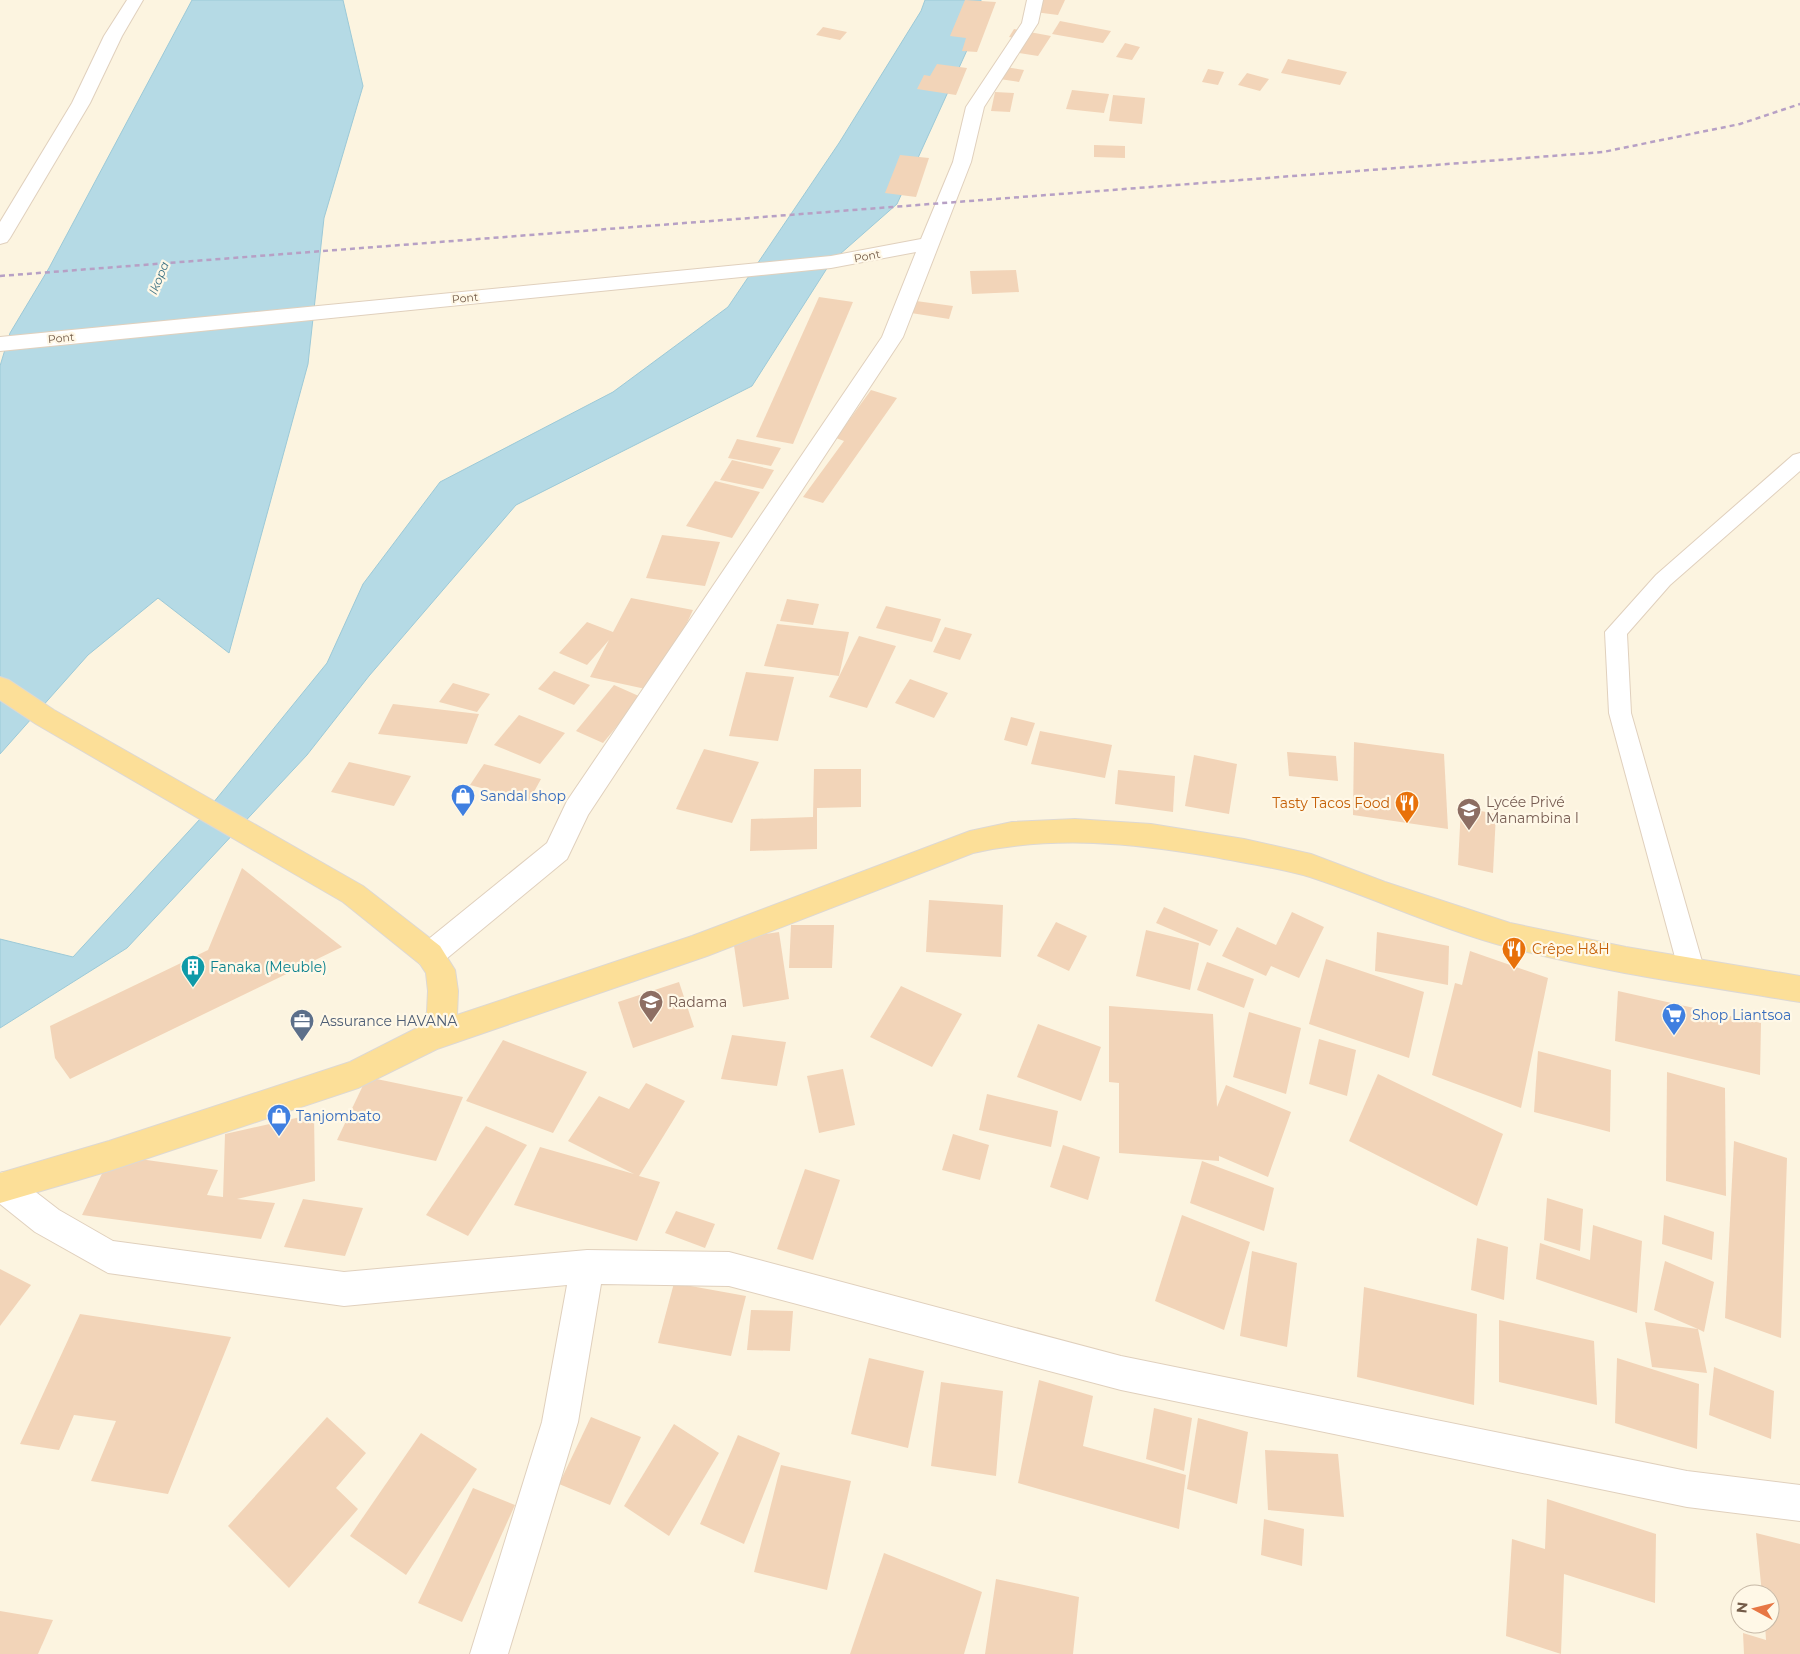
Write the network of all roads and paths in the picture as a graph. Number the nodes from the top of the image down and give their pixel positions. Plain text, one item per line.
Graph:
1 (135, 0) edge
2 (1035, 0) edge
3 (0, 238) edge
4 (928, 244) junction
5 (0, 344) edge
6 (1800, 460) edge
7 (0, 687) edge
8 (430, 955) junction
9 (1692, 972) junction
10 (1800, 989) edge
11 (428, 1038) junction
12 (2, 1188) edge
13 (587, 1267) junction
14 (1800, 1503) edge
15 (489, 1654) edge

1 - 3 street
2 - 4 street
4 - 5 street, Pont
4 - 8 street
6 - 9 lane
7 - 8 main road
8 - 11 main road
9 - 10 main road
9 - 11 main road
11 - 12 main road
12 - 13 street
13 - 14 street
13 - 15 street

